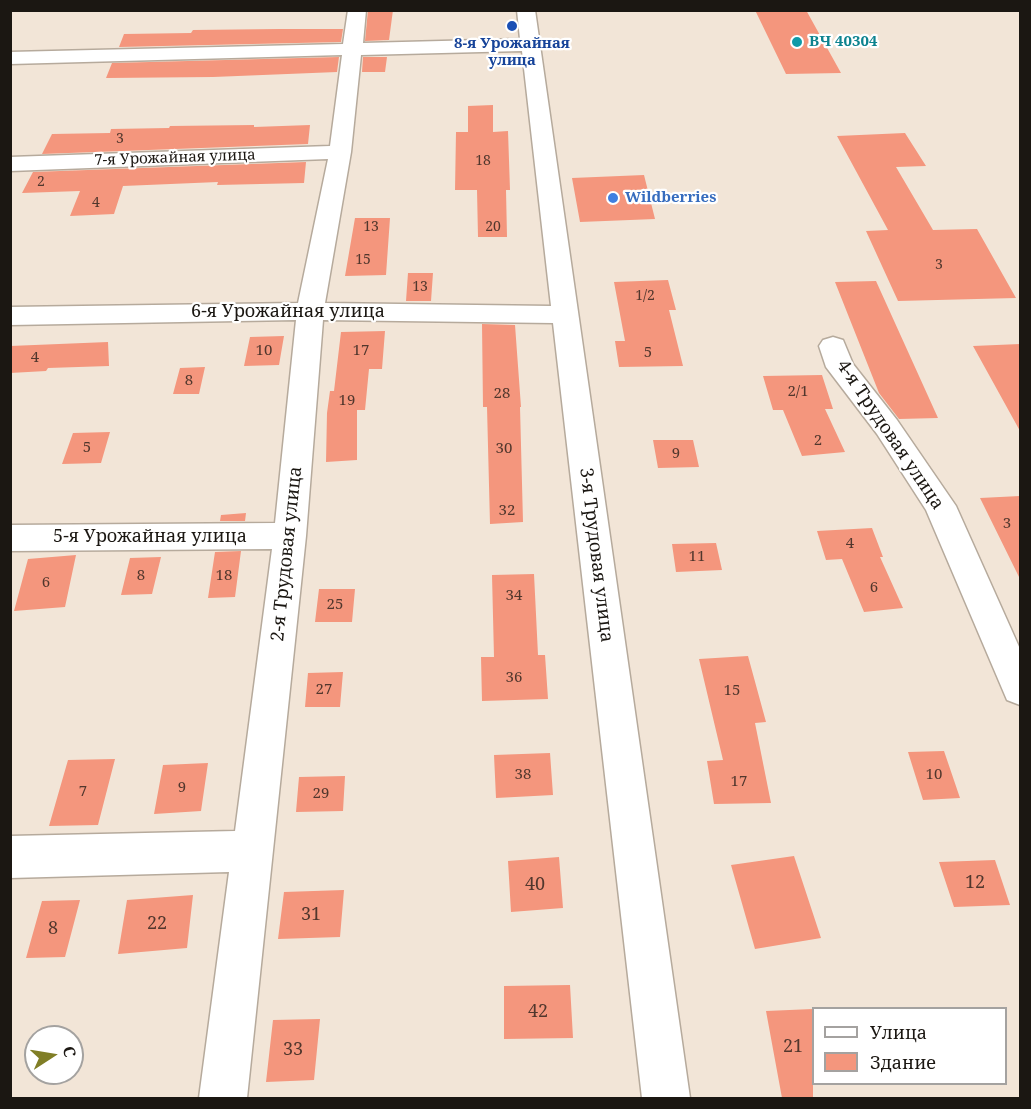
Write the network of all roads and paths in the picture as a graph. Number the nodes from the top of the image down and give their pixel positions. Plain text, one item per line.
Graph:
1 (357, 10) edge
2 (526, 10) edge
3 (530, 45) junction
4 (351, 51) junction
5 (10, 58) edge
6 (340, 152) junction
7 (10, 164) edge
8 (310, 311) junction
9 (565, 315) junction
10 (10, 316) edge
11 (832, 346) dead end
12 (290, 536) junction
13 (10, 538) edge
14 (1020, 689) edge
15 (252, 850) junction
16 (10, 856) edge
17 (222, 1098) edge
18 (666, 1098) edge

1 - 4 street, 2-я Трудовая улица
2 - 3 street, 3-я Трудовая улица
3 - 4 street
3 - 9 street, 3-я Трудовая улица
4 - 5 street
4 - 6 street, 2-я Трудовая улица
6 - 7 street, 7-я Урожайная улица
6 - 8 street, 2-я Трудовая улица
8 - 9 street, 6-я Урожайная улица
8 - 10 street, 6-я Урожайная улица
8 - 12 street, 2-я Трудовая улица
9 - 18 street, 3-я Трудовая улица
11 - 14 street, 4-я Трудовая улица
12 - 13 street, 5-я Урожайная улица
12 - 15 street, 2-я Трудовая улица
15 - 16 street
15 - 17 street, 2-я Трудовая улица

